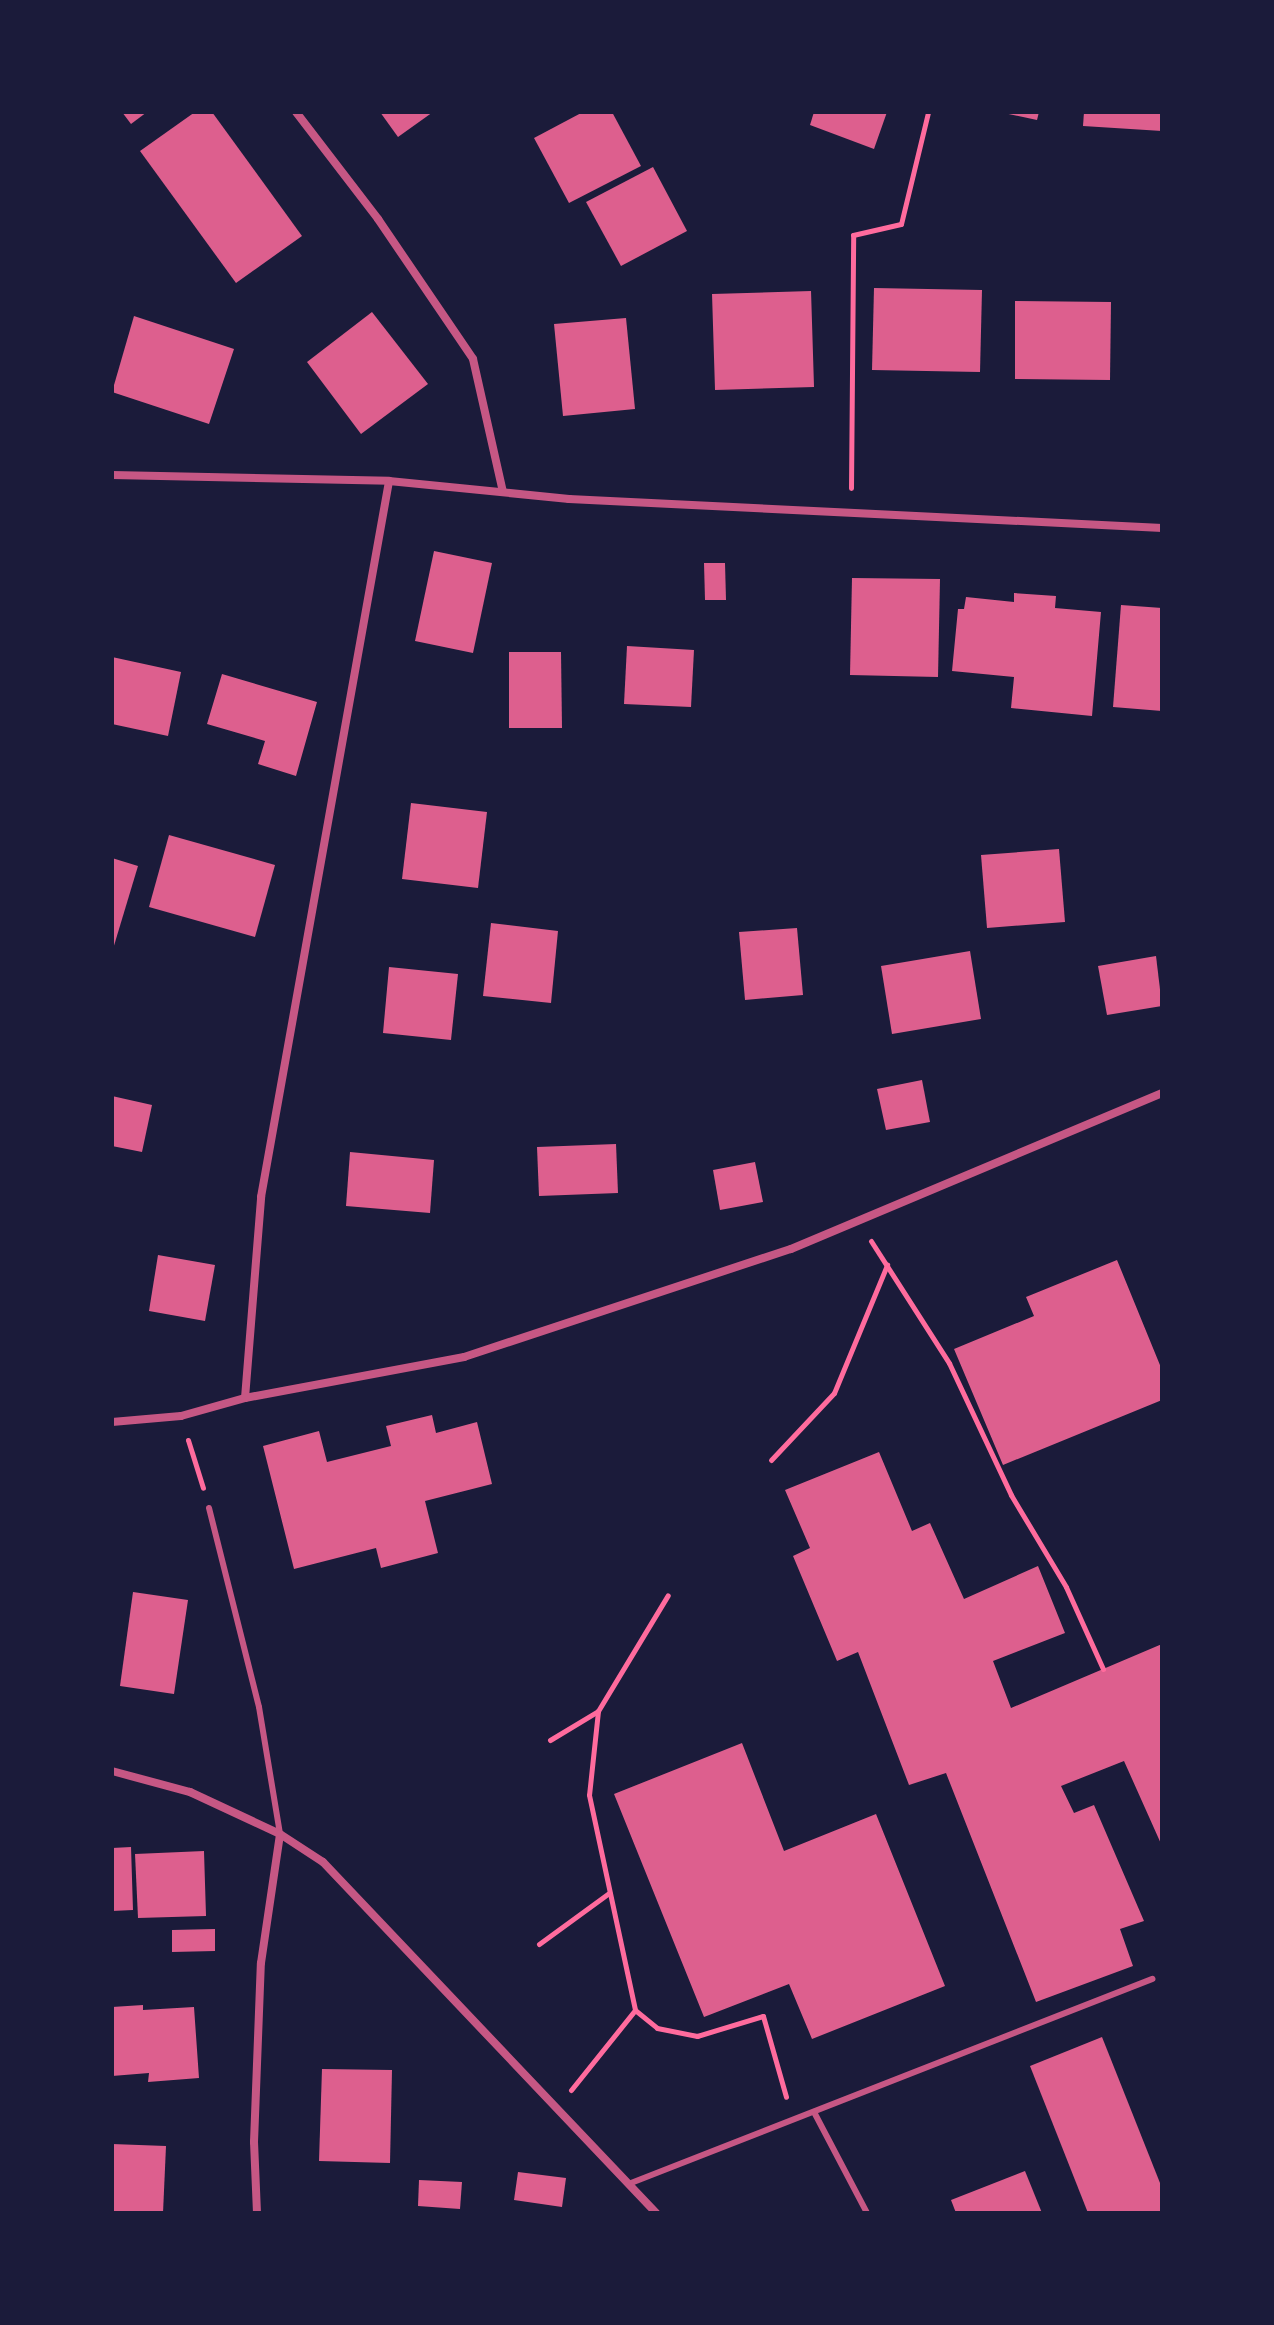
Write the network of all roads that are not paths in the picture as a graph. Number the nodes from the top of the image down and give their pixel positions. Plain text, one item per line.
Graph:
1 (296, 112) edge
2 (112, 475) edge
3 (389, 481) junction
4 (503, 492) junction
5 (1162, 528) edge
6 (1162, 1093) edge
7 (245, 1398) junction
8 (112, 1422) edge
9 (209, 1508) road end
10 (112, 1771) edge
11 (280, 1834) junction
12 (1152, 1979) dead end
13 (814, 2112) junction
14 (631, 2183) junction
15 (257, 2213) edge
16 (656, 2213) edge
17 (867, 2213) edge

1 - 4 street
2 - 3 street
3 - 4 street
3 - 7 street
4 - 5 street
6 - 7 street
7 - 8 street
9 - 11 lane
10 - 11 street
11 - 14 street
11 - 15 street
12 - 13 lane
13 - 14 lane
13 - 17 lane
14 - 16 street

